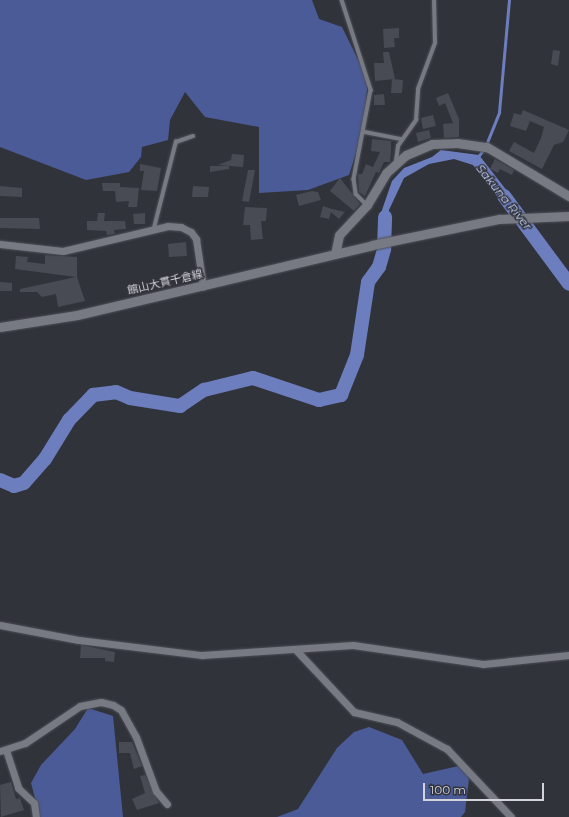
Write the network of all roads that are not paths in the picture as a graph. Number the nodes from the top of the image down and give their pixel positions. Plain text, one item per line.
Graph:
1 (342, 0) edge
2 (434, 0) edge
3 (365, 132) junction
4 (193, 136) dead end
5 (402, 138) junction
6 (396, 162) junction
7 (569, 196) edge
8 (367, 205) junction
9 (569, 216) edge
10 (153, 230) junction
11 (0, 244) edge
12 (335, 254) junction
13 (203, 286) junction
14 (0, 327) edge
15 (0, 625) edge
16 (296, 650) junction
17 (569, 655) edge
18 (3, 750) edge
19 (167, 804) dead end
20 (36, 817) edge
21 (511, 817) edge

1 - 3 lane
2 - 5 lane
3 - 5 lane
3 - 8 lane
4 - 10 lane
5 - 6 lane
6 - 7 main road
6 - 8 main road
8 - 12 main road
9 - 12 main road, 館山大貫千倉線
10 - 11 street
10 - 13 street
12 - 13 main road, 館山大貫千倉線
13 - 14 main road, 館山大貫千倉線
15 - 16 street
16 - 17 street
16 - 21 street
18 - 19 street
18 - 20 street

